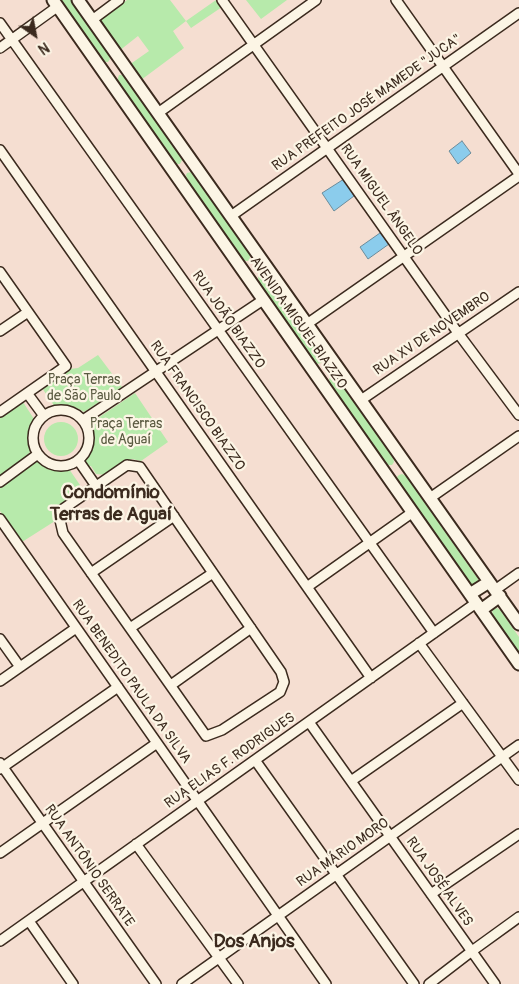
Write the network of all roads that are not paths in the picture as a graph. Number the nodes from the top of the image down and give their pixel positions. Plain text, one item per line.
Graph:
1 (78, 0) edge
2 (119, 0) edge
3 (222, 0) edge
4 (316, 0) edge
5 (396, 0) edge
6 (55, 3) edge
7 (519, 13) edge
8 (92, 20) junction
9 (0, 23) edge
10 (12, 40) junction
11 (253, 45) junction
12 (0, 48) edge
13 (126, 67) junction
14 (443, 67) junction
15 (108, 79) junction
16 (158, 113) junction
17 (327, 148) junction
18 (0, 150) edge
19 (519, 175) edge
20 (231, 216) junction
21 (404, 257) junction
22 (264, 262) junction
23 (0, 272) edge
24 (246, 275) junction
25 (519, 292) edge
26 (263, 300) junction
27 (28, 312) junction
28 (307, 324) junction
29 (218, 330) junction
30 (0, 331) edge
31 (458, 333) junction
32 (333, 361) junction
33 (156, 372) junction
34 (315, 373) junction
35 (27, 393) junction
36 (361, 400) junction
37 (0, 412) edge
38 (519, 415) edge
39 (44, 416) junction
40 (83, 420) junction
41 (519, 436) edge
42 (38, 454) junction
43 (78, 460) junction
44 (0, 482) edge
45 (96, 486) junction
46 (430, 498) junction
47 (413, 512) junction
48 (174, 516) junction
49 (0, 519) edge
50 (370, 543) junction
51 (91, 573) junction
52 (213, 573) junction
53 (519, 573) edge
54 (307, 587) junction
55 (495, 589) junction
56 (476, 602) junction
57 (519, 624) edge
58 (76, 628) junction
59 (130, 628) junction
60 (251, 628) junction
61 (434, 633) junction
62 (0, 639) edge
63 (420, 644) junction
64 (519, 664) edge
65 (20, 667) junction
66 (371, 678) junction
67 (0, 681) edge
68 (171, 686) junction
69 (118, 687) junction
70 (463, 703) junction
71 (308, 722) junction
72 (157, 743) junction
73 (519, 745) edge
74 (502, 757) junction
75 (255, 760) junction
76 (1, 766) edge
77 (519, 780) edge
78 (351, 781) junction
79 (198, 801) junction
80 (42, 823) junction
81 (519, 834) edge
82 (390, 836) junction
83 (136, 844) junction
84 (0, 852) edge
85 (336, 875) junction
86 (84, 882) junction
87 (431, 894) junction
88 (278, 916) junction
89 (519, 917) edge
90 (28, 921) junction
91 (0, 941) edge
92 (472, 951) junction
93 (219, 958) junction
94 (73, 984) edge
95 (156, 984) edge
96 (182, 984) edge
97 (238, 984) edge
98 (326, 984) edge
99 (414, 984) edge
100 (429, 984) edge
101 (495, 984) edge

1 - 8 street, AVENIDA MIGUEL BIAZZO
2 - 8 street
3 - 11 street, RUA MIGUEL ÂNGELO
4 - 11 street
5 - 14 street
6 - 10 street
6 - 15 street, AVENIDA MIGUEL BIAZZO
7 - 14 street, RUA PREFEITO JOSÉ MAMEDE "JUCA"
8 - 13 street, AVENIDA MIGUEL BIAZZO
9 - 10 street, RUA JOÃO BIAZZO
10 - 12 street
10 - 29 street, RUA JOÃO BIAZZO
11 - 16 street
11 - 17 street, RUA MIGUEL ÂNGELO
13 - 15 street
13 - 16 street, AVENIDA MIGUEL BIAZZO
14 - 17 street, RUA PREFEITO JOSÉ MAMEDE "JUCA"
14 - 19 street
15 - 24 street, AVENIDA MIGUEL BIAZZO
16 - 20 street, AVENIDA MIGUEL BIAZZO
17 - 20 street, RUA PREFEITO JOSÉ MAMEDE "JUCA"
17 - 21 street, RUA MIGUEL ÂNGELO
18 - 33 street, RUA FRANCISCO BIAZZO
19 - 21 street
20 - 22 street, AVENIDA MIGUEL BIAZZO
21 - 28 street
21 - 31 street, RUA MIGUEL ÂNGELO
22 - 24 street
22 - 28 street, AVENIDA MIGUEL BIAZZO
23 - 27 street
24 - 26 street, AVENIDA MIGUEL BIAZZO
25 - 31 street, RUA XV DE NOVEMBRO
26 - 29 street
26 - 34 street, AVENIDA MIGUEL BIAZZO
27 - 30 street
27 - 35 street
28 - 32 street, AVENIDA MIGUEL BIAZZO
29 - 33 street
29 - 50 street, RUA JOÃO BIAZZO
31 - 36 street, RUA XV DE NOVEMBRO
31 - 38 street, RUA MIGUEL ÂNGELO
32 - 34 street
32 - 36 street, AVENIDA MIGUEL BIAZZO
33 - 40 street
33 - 54 street, RUA FRANCISCO BIAZZO
34 - 47 street, AVENIDA MIGUEL BIAZZO
35 - 37 street
35 - 39 street
36 - 46 street, AVENIDA MIGUEL BIAZZO
39 - 40 street
39 - 42 street
40 - 43 street
41 - 46 street
42 - 43 street
42 - 44 street
43 - 45 street
45 - 48 street
45 - 51 street
46 - 55 street, AVENIDA MIGUEL BIAZZO
47 - 50 street
47 - 56 street, AVENIDA MIGUEL BIAZZO
48 - 51 street
48 - 52 street
49 - 58 street, RUA BENEDITO PAULA DA SILVA
50 - 54 street
50 - 61 street, RUA JOÃO BIAZZO
51 - 59 street
52 - 59 street
52 - 60 street
53 - 55 street
54 - 66 street, RUA FRANCISCO BIAZZO
55 - 56 street
55 - 56 street
55 - 57 street, AVENIDA MIGUEL BIAZZO
56 - 61 street, RUA ELIAS F. RODRIGUES
56 - 64 street, AVENIDA MIGUEL BIAZZO
58 - 65 street
58 - 69 street, RUA BENEDITO PAULA DA SILVA
59 - 68 street
60 - 68 street
60 - 68 street
61 - 63 street, RUA ELIAS F. RODRIGUES
62 - 65 street
63 - 66 street, RUA ELIAS F. RODRIGUES
63 - 70 street
65 - 67 street
66 - 71 street, RUA ELIAS F. RODRIGUES
69 - 72 street, RUA BENEDITO PAULA DA SILVA
69 - 76 street
70 - 74 street
70 - 78 street
71 - 75 street, RUA ELIAS F. RODRIGUES
71 - 78 street, RUA JOSÉ ALVES
72 - 79 street, RUA BENEDITO PAULA DA SILVA
72 - 80 street
73 - 74 street, RUA MÁRIO MORO
74 - 77 street
74 - 82 street, RUA MÁRIO MORO
75 - 79 street, RUA ELIAS F. RODRIGUES
75 - 85 street
76 - 80 street, RUA ANTÔNIO SERRATE
78 - 82 street, RUA JOSÉ ALVES
79 - 83 street, RUA ELIAS F. RODRIGUES
79 - 88 street, RUA BENEDITO PAULA DA SILVA
80 - 84 street
80 - 86 street, RUA ANTÔNIO SERRATE
81 - 87 street
82 - 85 street, RUA MÁRIO MORO
82 - 87 street, RUA JOSÉ ALVES
83 - 86 street, RUA ELIAS F. RODRIGUES
83 - 93 street
85 - 88 street, RUA MÁRIO MORO
85 - 99 street
86 - 90 street, RUA ELIAS F. RODRIGUES
86 - 95 street, RUA ANTÔNIO SERRATE
87 - 92 street, RUA JOSÉ ALVES
88 - 93 street, RUA MÁRIO MORO
88 - 98 street, RUA BENEDITO PAULA DA SILVA
89 - 92 street
90 - 91 street, RUA ELIAS F. RODRIGUES
90 - 94 street
92 - 100 street
92 - 101 street, RUA JOSÉ ALVES
93 - 96 street, RUA MÁRIO MORO
93 - 97 street

